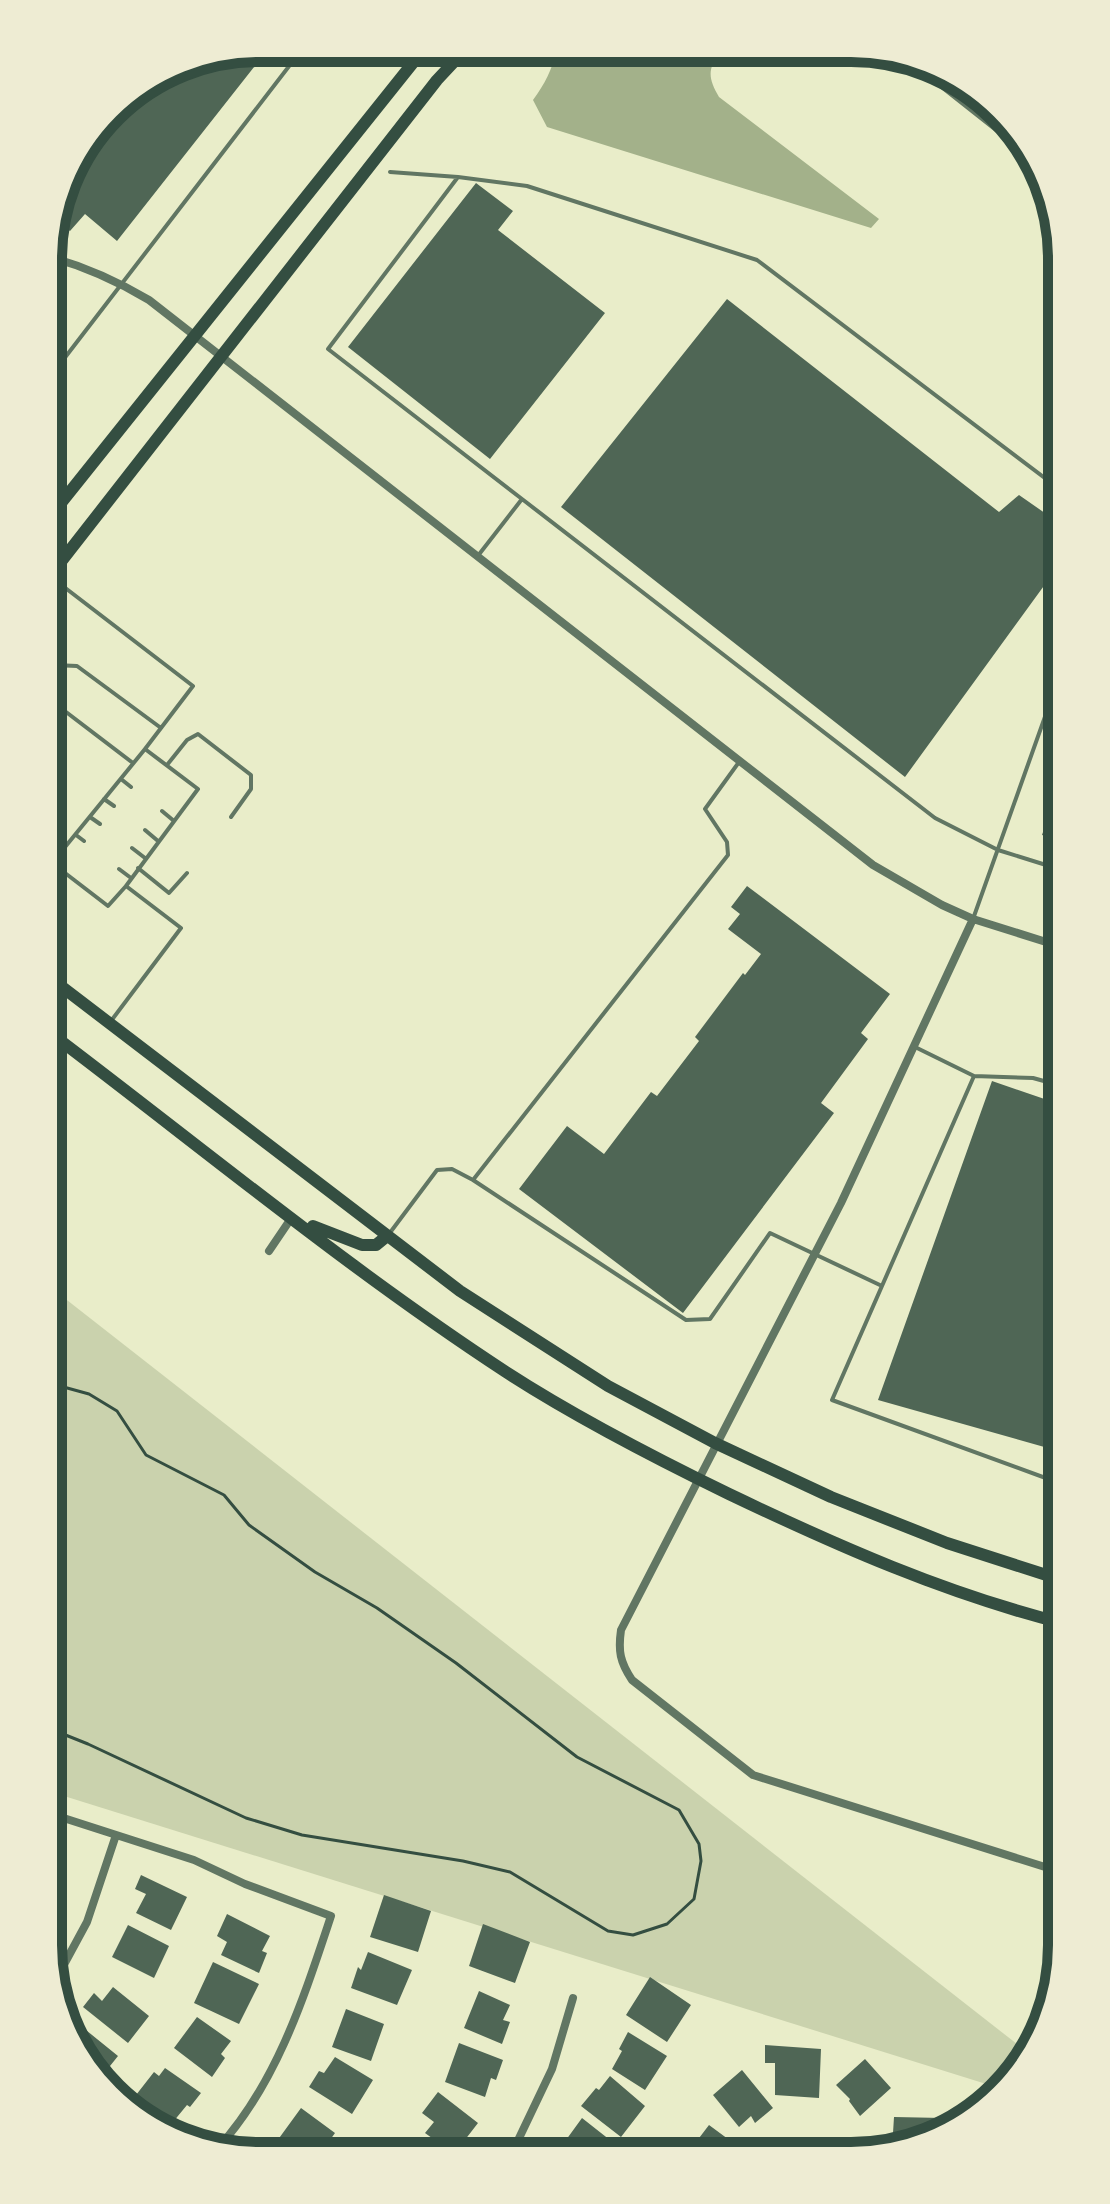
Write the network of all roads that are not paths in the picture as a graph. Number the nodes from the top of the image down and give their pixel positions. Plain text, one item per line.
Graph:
1 (292, 62) edge
2 (414, 62) edge
3 (454, 62) edge
4 (932, 79) edge
5 (1006, 138) edge
6 (390, 172) dead end
7 (458, 177) junction
8 (62, 260) edge
9 (120, 283) junction
10 (194, 336) junction
11 (222, 358) junction
12 (62, 360) edge
13 (1048, 480) edge
14 (522, 499) junction
15 (62, 502) edge
16 (477, 557) junction
17 (62, 562) edge
18 (62, 586) edge
19 (62, 665) edge
20 (62, 709) edge
21 (1048, 709) edge
22 (161, 728) junction
23 (145, 749) junction
24 (739, 762) junction
25 (133, 763) junction
26 (167, 765) junction
27 (121, 779) junction
28 (131, 787) dead end
29 (104, 799) junction
30 (114, 806) dead end
31 (162, 811) dead end
32 (90, 817) junction
33 (231, 817) dead end
34 (174, 821) junction
35 (100, 824) dead end
36 (145, 830) dead end
37 (76, 835) junction
38 (84, 841) dead end
39 (158, 841) junction
40 (132, 848) dead end
41 (998, 850) junction
42 (62, 851) edge
43 (145, 858) junction
44 (1048, 866) edge
45 (138, 868) junction
46 (119, 869) dead end
47 (62, 871) edge
48 (187, 873) dead end
49 (131, 878) junction
50 (126, 886) junction
51 (973, 919) junction
52 (1048, 943) edge
53 (62, 987) edge
54 (110, 1023) junction
55 (62, 1042) edge
56 (915, 1047) junction
57 (974, 1076) junction
58 (1048, 1082) edge
59 (473, 1180) junction
60 (292, 1217) junction
61 (387, 1236) junction
62 (269, 1251) dead end
63 (814, 1255) junction
64 (882, 1286) junction
65 (715, 1443) junction
66 (698, 1479) junction
67 (1048, 1479) edge
68 (1048, 1576) edge
69 (1048, 1619) edge
70 (62, 1818) edge
71 (116, 1835) junction
72 (1048, 1867) edge
73 (64, 1965) edge
74 (573, 1998) dead end
75 (225, 2138) edge
76 (517, 2142) edge

1 - 9 lane
2 - 10 main road
3 - 11 main road
4 - 5 lane
6 - 7 lane
7 - 13 lane
7 - 14 lane
8 - 9 street
9 - 10 street
9 - 12 lane
10 - 11 street
10 - 15 main road
11 - 16 street
11 - 17 main road
14 - 16 lane
14 - 41 lane
16 - 24 street
18 - 22 lane
19 - 22 lane
20 - 25 lane
21 - 41 lane
22 - 23 lane
23 - 25 lane
23 - 26 lane
24 - 51 street
24 - 59 lane
25 - 27 lane
26 - 33 lane
26 - 34 lane
27 - 28 lane
27 - 29 lane
29 - 30 lane
29 - 32 lane
31 - 34 lane
32 - 35 lane
32 - 37 lane
34 - 39 lane
36 - 39 lane
37 - 38 lane
37 - 42 lane
39 - 43 lane
40 - 43 lane
41 - 44 lane
41 - 51 lane
43 - 45 lane
45 - 48 lane
45 - 49 lane
46 - 49 lane
47 - 50 lane
49 - 50 lane
50 - 54 lane
51 - 52 street
51 - 56 street
53 - 54 main road
54 - 61 main road
55 - 60 main road
56 - 57 lane
56 - 63 street
57 - 58 lane
57 - 64 lane
59 - 61 lane
59 - 63 lane
60 - 61 main road
60 - 62 street
60 - 66 main road
61 - 65 main road
63 - 64 lane
63 - 65 street
64 - 67 lane
65 - 66 street
65 - 68 main road
66 - 69 main road
66 - 72 street
70 - 71 street
71 - 73 street
71 - 75 street
74 - 76 street

